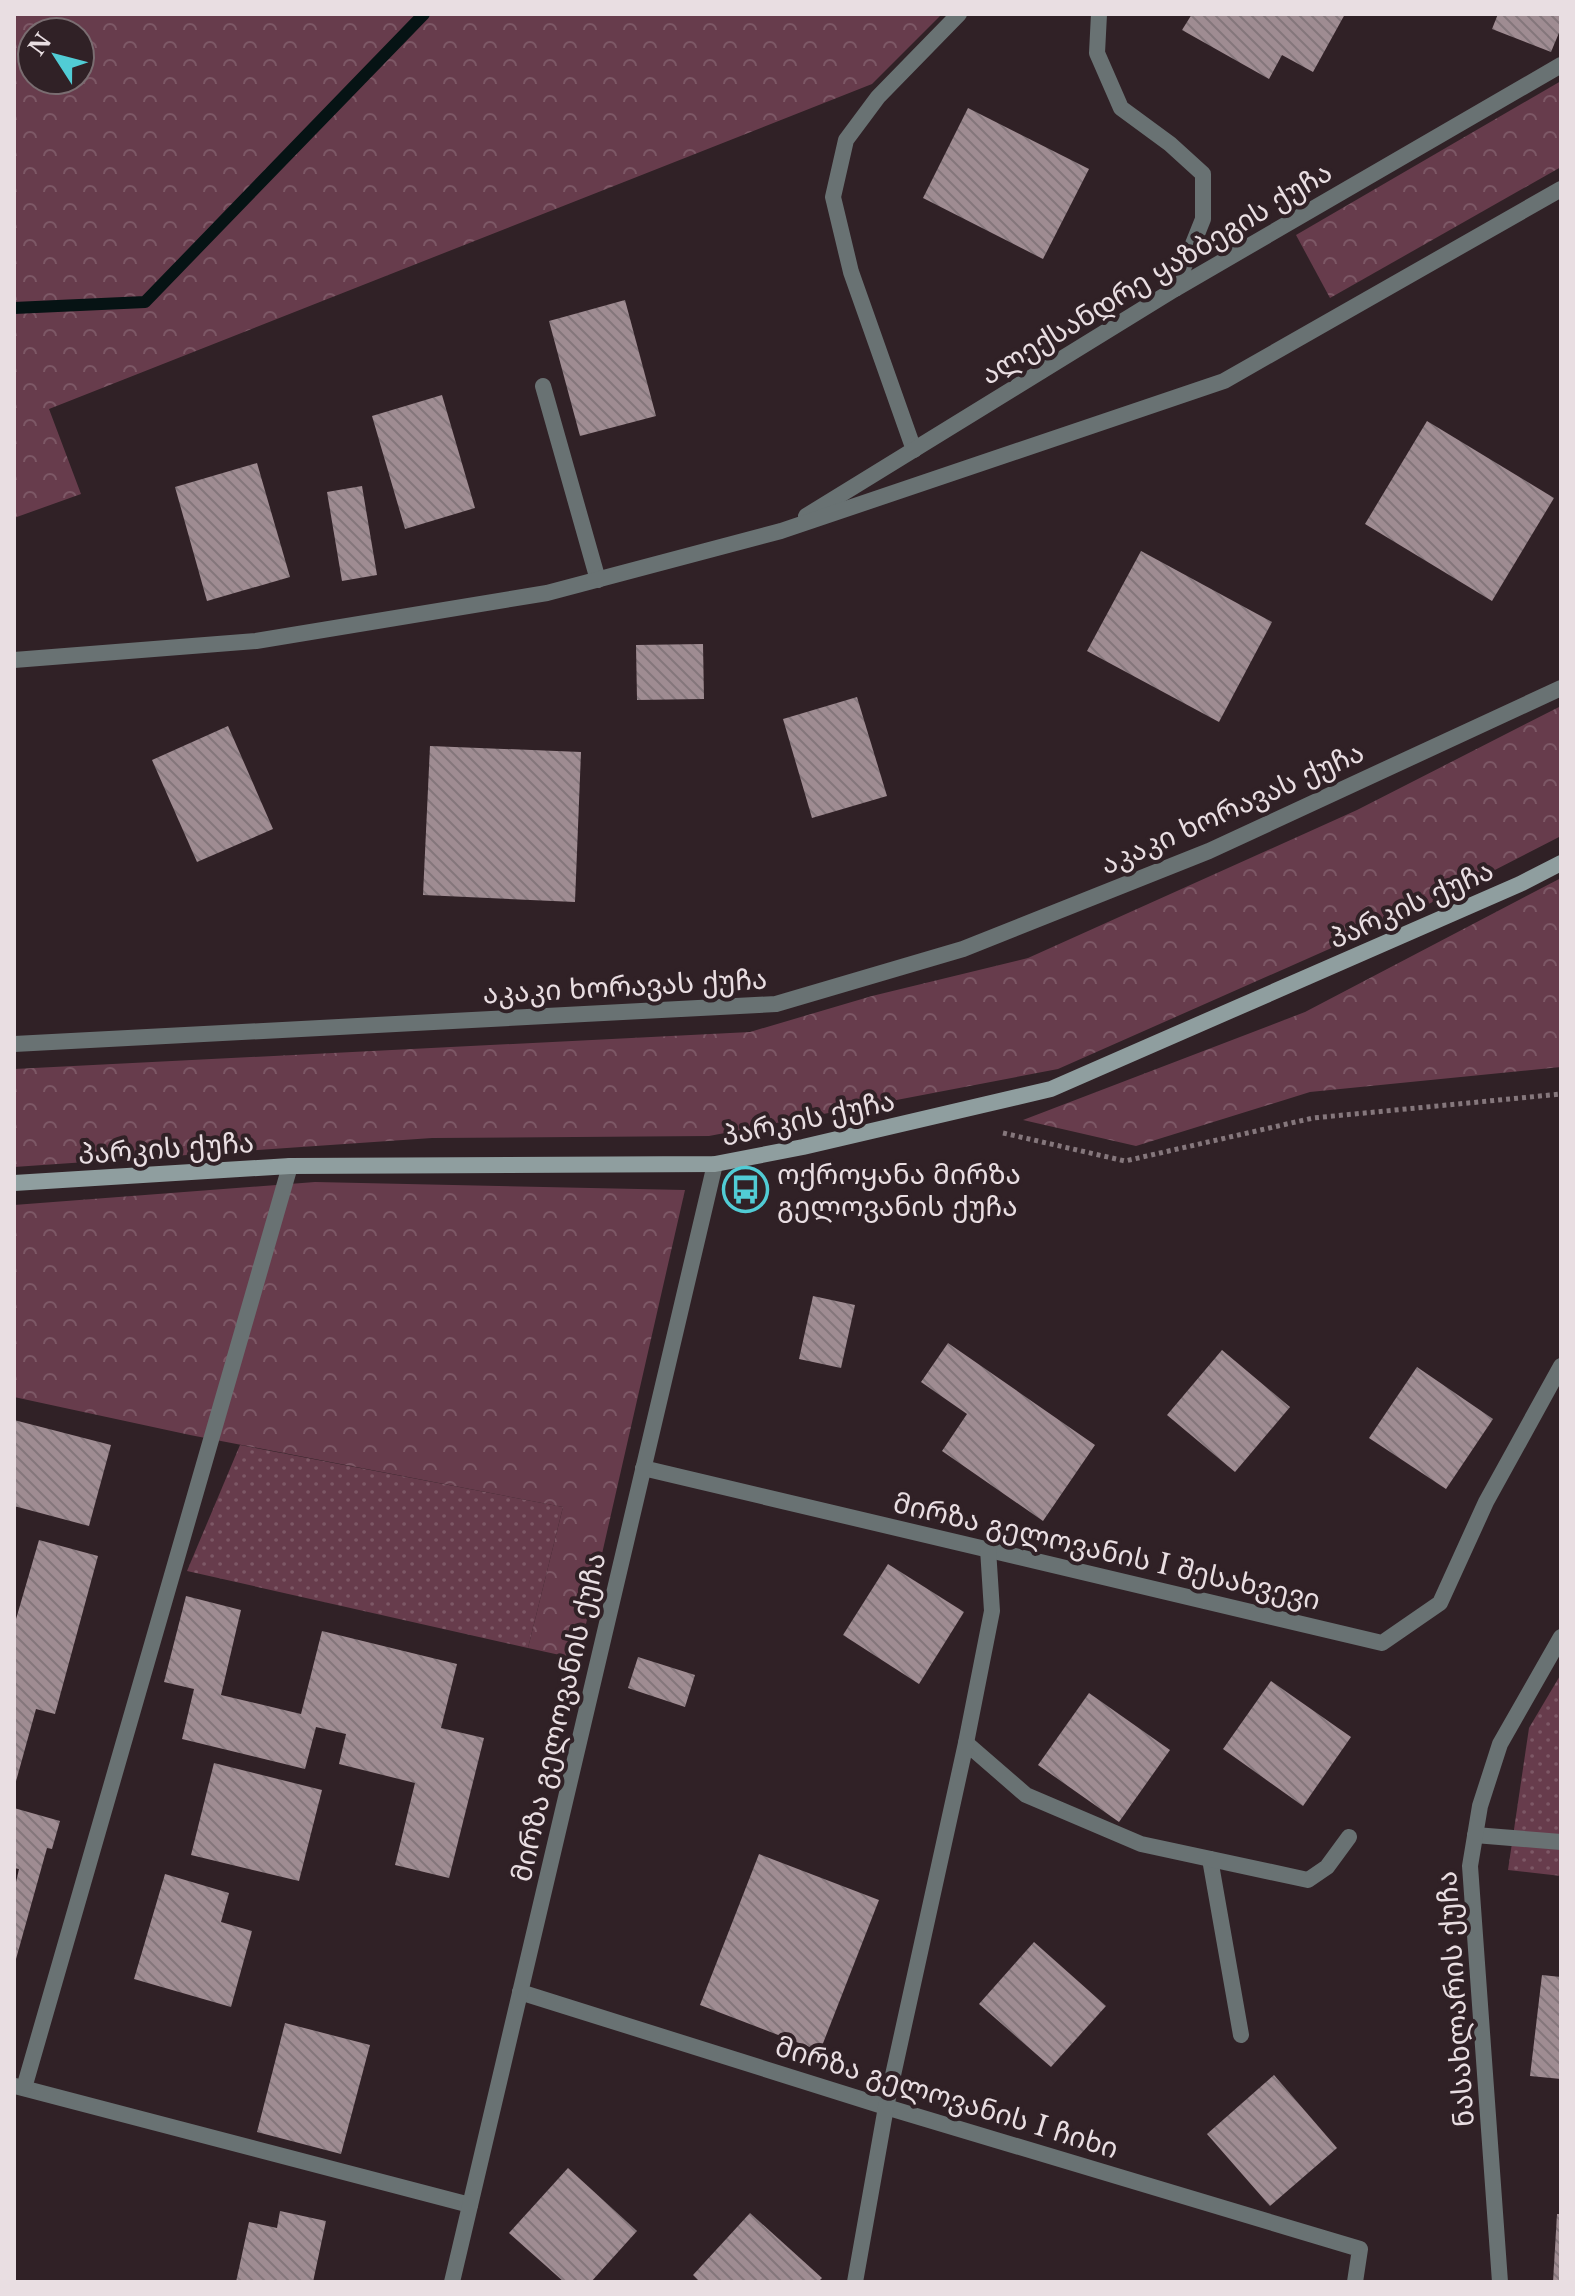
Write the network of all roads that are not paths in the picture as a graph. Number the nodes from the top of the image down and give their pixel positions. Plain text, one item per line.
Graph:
1 (959, 14) edge
2 (1099, 14) edge
3 (1561, 65) edge
4 (1561, 189) edge
5 (1175, 289) junction
6 (543, 386) dead end
7 (914, 450) junction
8 (781, 531) junction
9 (598, 580) junction
10 (14, 660) edge
11 (1561, 688) edge
12 (1561, 863) edge
13 (14, 1044) edge
14 (715, 1164) junction
15 (290, 1166) junction
16 (14, 1183) edge
17 (1561, 1366) edge
18 (643, 1468) junction
19 (988, 1549) junction
20 (1561, 1637) edge
21 (966, 1743) junction
22 (1475, 1835) junction
23 (1349, 1837) dead end
24 (1561, 1842) edge
25 (1210, 1859) junction
26 (520, 1992) junction
27 (1241, 2035) dead end
28 (19, 2087) edge
29 (886, 2107) junction
30 (470, 2205) junction
31 (452, 2282) edge
32 (855, 2282) edge
33 (1355, 2282) edge
34 (1500, 2282) edge

1 - 7 street
2 - 5 street
3 - 5 street, ალექსანდრე ყაზბეგის ქუჩა
4 - 8 street, ალექსანდრე ყაზბეგის ქუჩა
5 - 7 street, ალექსანდრე ყაზბეგის ქუჩა
6 - 9 street
7 - 8 street, ალექსანდრე ყაზბეგის ქუჩა
8 - 9 street, ალექსანდრე ყაზბეგის ქუჩა
9 - 10 street, ალექსანდრე ყაზბეგის ქუჩა
11 - 13 street, აკაკი ხორავას ქუჩა
12 - 14 street, პარკის ქუჩა
14 - 15 street, პარკის ქუჩა
14 - 18 street, მირზა გელოვანის ქუჩა
15 - 16 street, პარკის ქუჩა
15 - 28 street
17 - 19 street, მირზა გელოვანის I შესახვევი
18 - 19 street, მირზა გელოვანის I შესახვევი
18 - 26 street, მირზა გელოვანის ქუჩა
19 - 21 street
20 - 22 street, ნასახლარის ქუჩა
21 - 25 street
21 - 29 street
22 - 24 street
22 - 34 street, ნასახლარის ქუჩა
23 - 25 street
25 - 27 street
26 - 29 street, მირზა გელოვანის I ჩიხი
26 - 30 street, მირზა გელოვანის ქუჩა
28 - 30 street
29 - 32 street
29 - 33 street, მირზა გელოვანის I ჩიხი
30 - 31 street, მირზა გელოვანის ქუჩა

